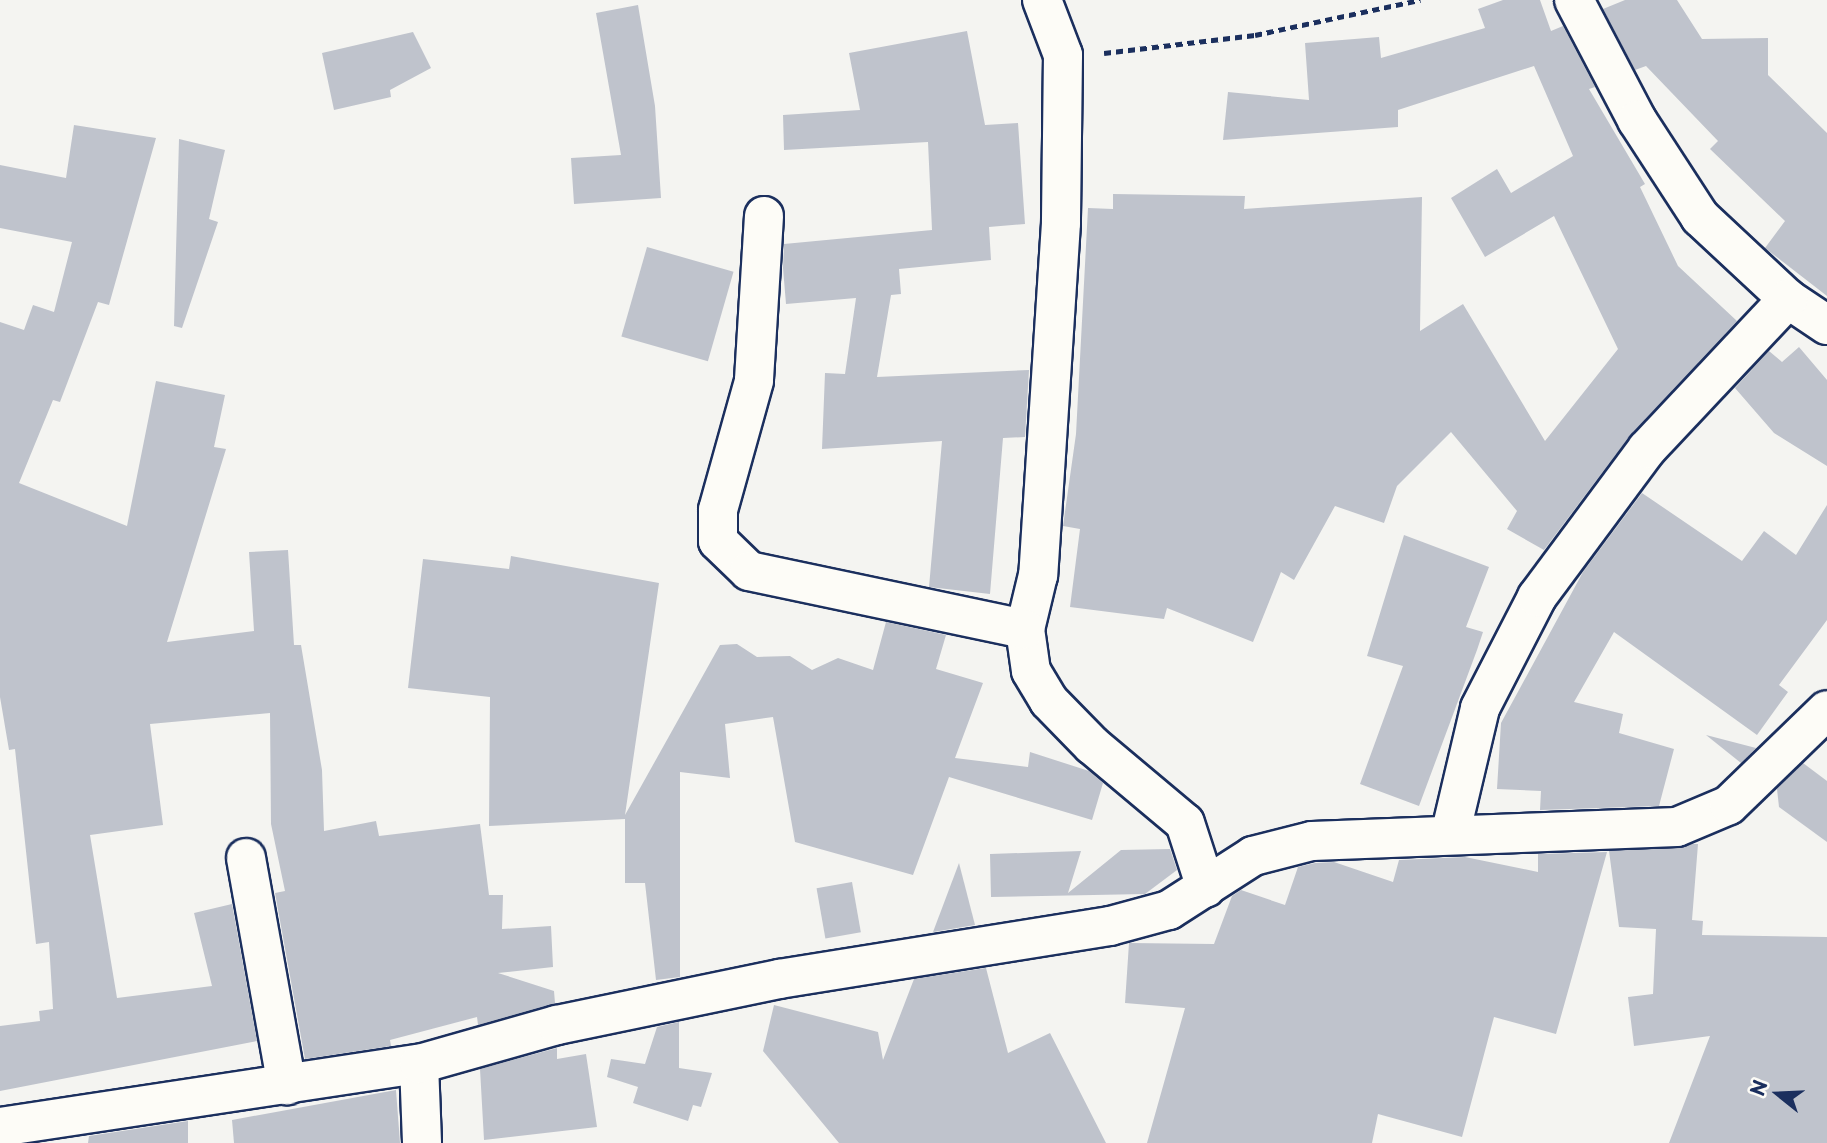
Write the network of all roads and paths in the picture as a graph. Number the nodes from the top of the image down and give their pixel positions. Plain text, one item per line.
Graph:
1 (1042, 0) edge
2 (1420, 0) edge
3 (1574, 0) edge
4 (1063, 55) junction
5 (764, 216) dead end
6 (1788, 299) junction
7 (1827, 325) edge
8 (1025, 629) junction
9 (1827, 710) edge
10 (1451, 831) junction
11 (246, 858) dead end
12 (1206, 888) junction
13 (419, 1064) junction
14 (287, 1085) junction
15 (0, 1127) edge
16 (422, 1143) edge

1 - 4 street
2 - 4 path
3 - 6 street
4 - 8 street
5 - 8 street
6 - 7 street
6 - 10 street
8 - 12 street
9 - 10 street
10 - 12 street
11 - 14 street
12 - 13 street
13 - 14 street
13 - 16 street
14 - 15 street

